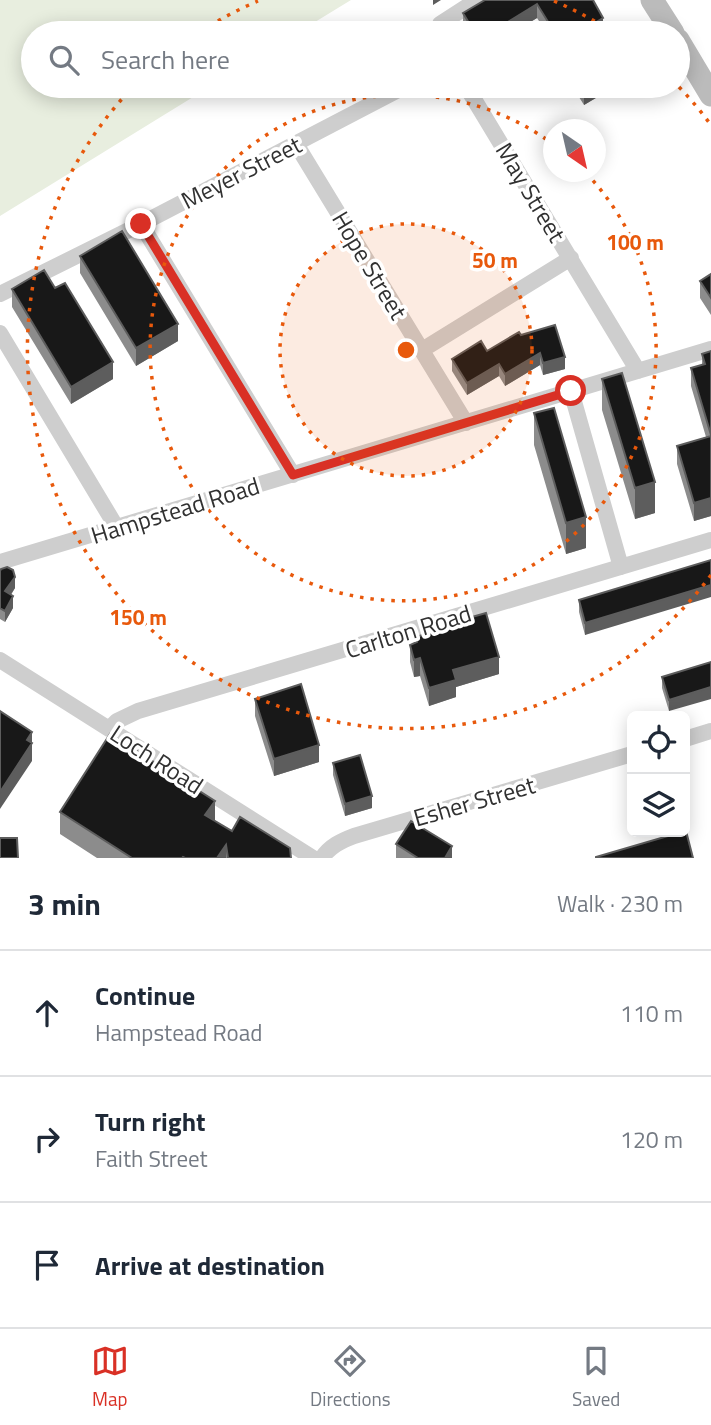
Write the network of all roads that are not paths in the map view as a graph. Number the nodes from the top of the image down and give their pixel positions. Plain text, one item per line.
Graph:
1 (477, 0) edge
2 (652, 0) edge
3 (445, 21) edge
4 (665, 21) edge
5 (690, 60) edge
6 (711, 95) edge
7 (383, 98) edge
8 (473, 98) edge
9 (296, 144) junction
10 (141, 224) junction
11 (571, 258) junction
12 (0, 294) edge
13 (0, 333) edge
14 (711, 349) edge
15 (422, 350) junction
16 (638, 371) junction
17 (571, 391) junction
18 (466, 424) junction
19 (293, 475) junction
20 (117, 528) junction
21 (711, 540) edge
22 (0, 562) edge
23 (621, 568) junction
24 (0, 660) edge
25 (109, 729) junction
26 (711, 731) edge
27 (690, 737) edge
28 (627, 755) edge
29 (313, 858) edge
30 (323, 858) edge

1 - 3 street
2 - 4 main road
5 - 6 main road
7 - 9 street, Meyer Street
8 - 11 street, May Street
9 - 10 street, Meyer Street
9 - 15 street, Hope Street
10 - 12 street, Meyer Street
10 - 19 street
11 - 15 street
11 - 16 street, May Street
13 - 20 street
14 - 16 street, Hampstead Road
15 - 18 street, Hope Street
16 - 17 street, Hampstead Road
17 - 18 street, Hampstead Road
17 - 23 street
18 - 19 street, Hampstead Road
19 - 20 street, Hampstead Road
20 - 22 street, Hampstead Road
21 - 23 street, Carlton Road
23 - 25 street, Carlton Road
24 - 25 street, Loch Road
25 - 29 street, Loch Road
26 - 27 street
28 - 30 street, Esher Street

